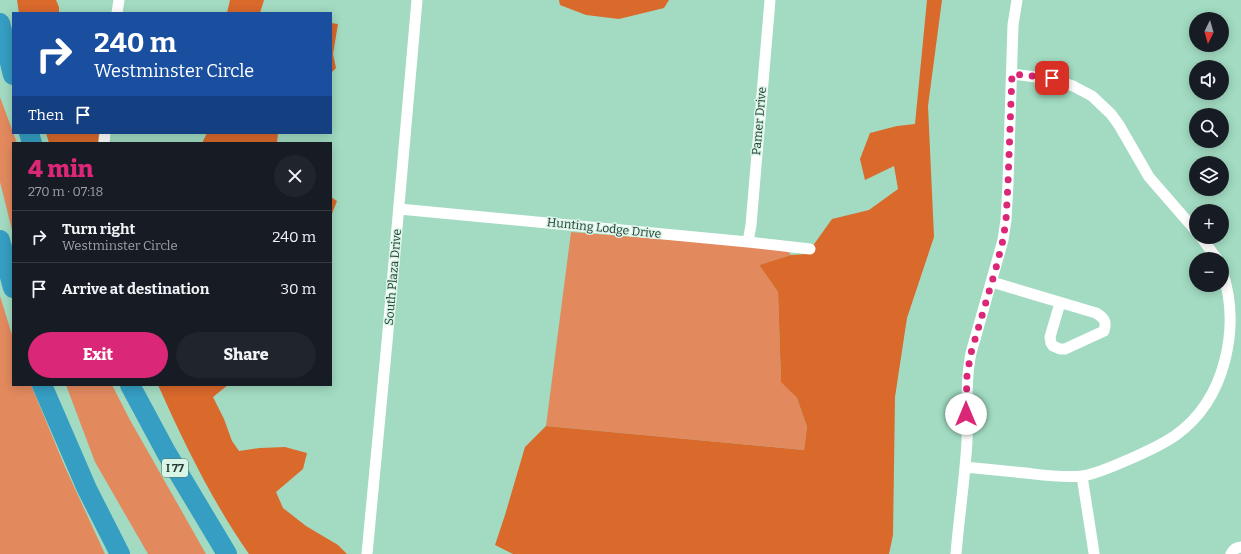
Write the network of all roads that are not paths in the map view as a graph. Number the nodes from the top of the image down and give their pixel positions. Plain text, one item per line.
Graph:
1 (119, 0) edge
2 (417, 0) edge
3 (770, 0) edge
4 (1017, 0) edge
5 (117, 12) edge
6 (0, 23) edge
7 (12, 71) edge
8 (1012, 74) junction
9 (399, 209) junction
10 (1189, 223) edge
11 (0, 240) edge
12 (748, 242) junction
13 (810, 249) dead end
14 (992, 282) junction
15 (12, 284) edge
16 (1229, 292) edge
17 (1060, 303) junction
18 (42, 386) edge
19 (131, 386) edge
20 (965, 467) junction
21 (1082, 476) junction
22 (1241, 547) edge
23 (1094, 553) dead end
24 (120, 554) edge
25 (227, 554) edge
26 (367, 554) edge
27 (956, 554) edge
28 (1231, 554) edge

1 - 5 street
2 - 9 street, South Plaza Drive
3 - 12 street, Pamer Drive
4 - 8 street
6 - 7 highway
8 - 10 street
8 - 14 street
9 - 12 street, Hunting Lodge Drive
9 - 26 street, South Plaza Drive
11 - 15 highway
12 - 13 street, Hunting Lodge Drive
14 - 17 street
14 - 20 street
16 - 21 street
17 - 17 street
18 - 24 highway
19 - 25 highway, I 77
20 - 21 street
20 - 27 street
21 - 23 street
22 - 28 street

